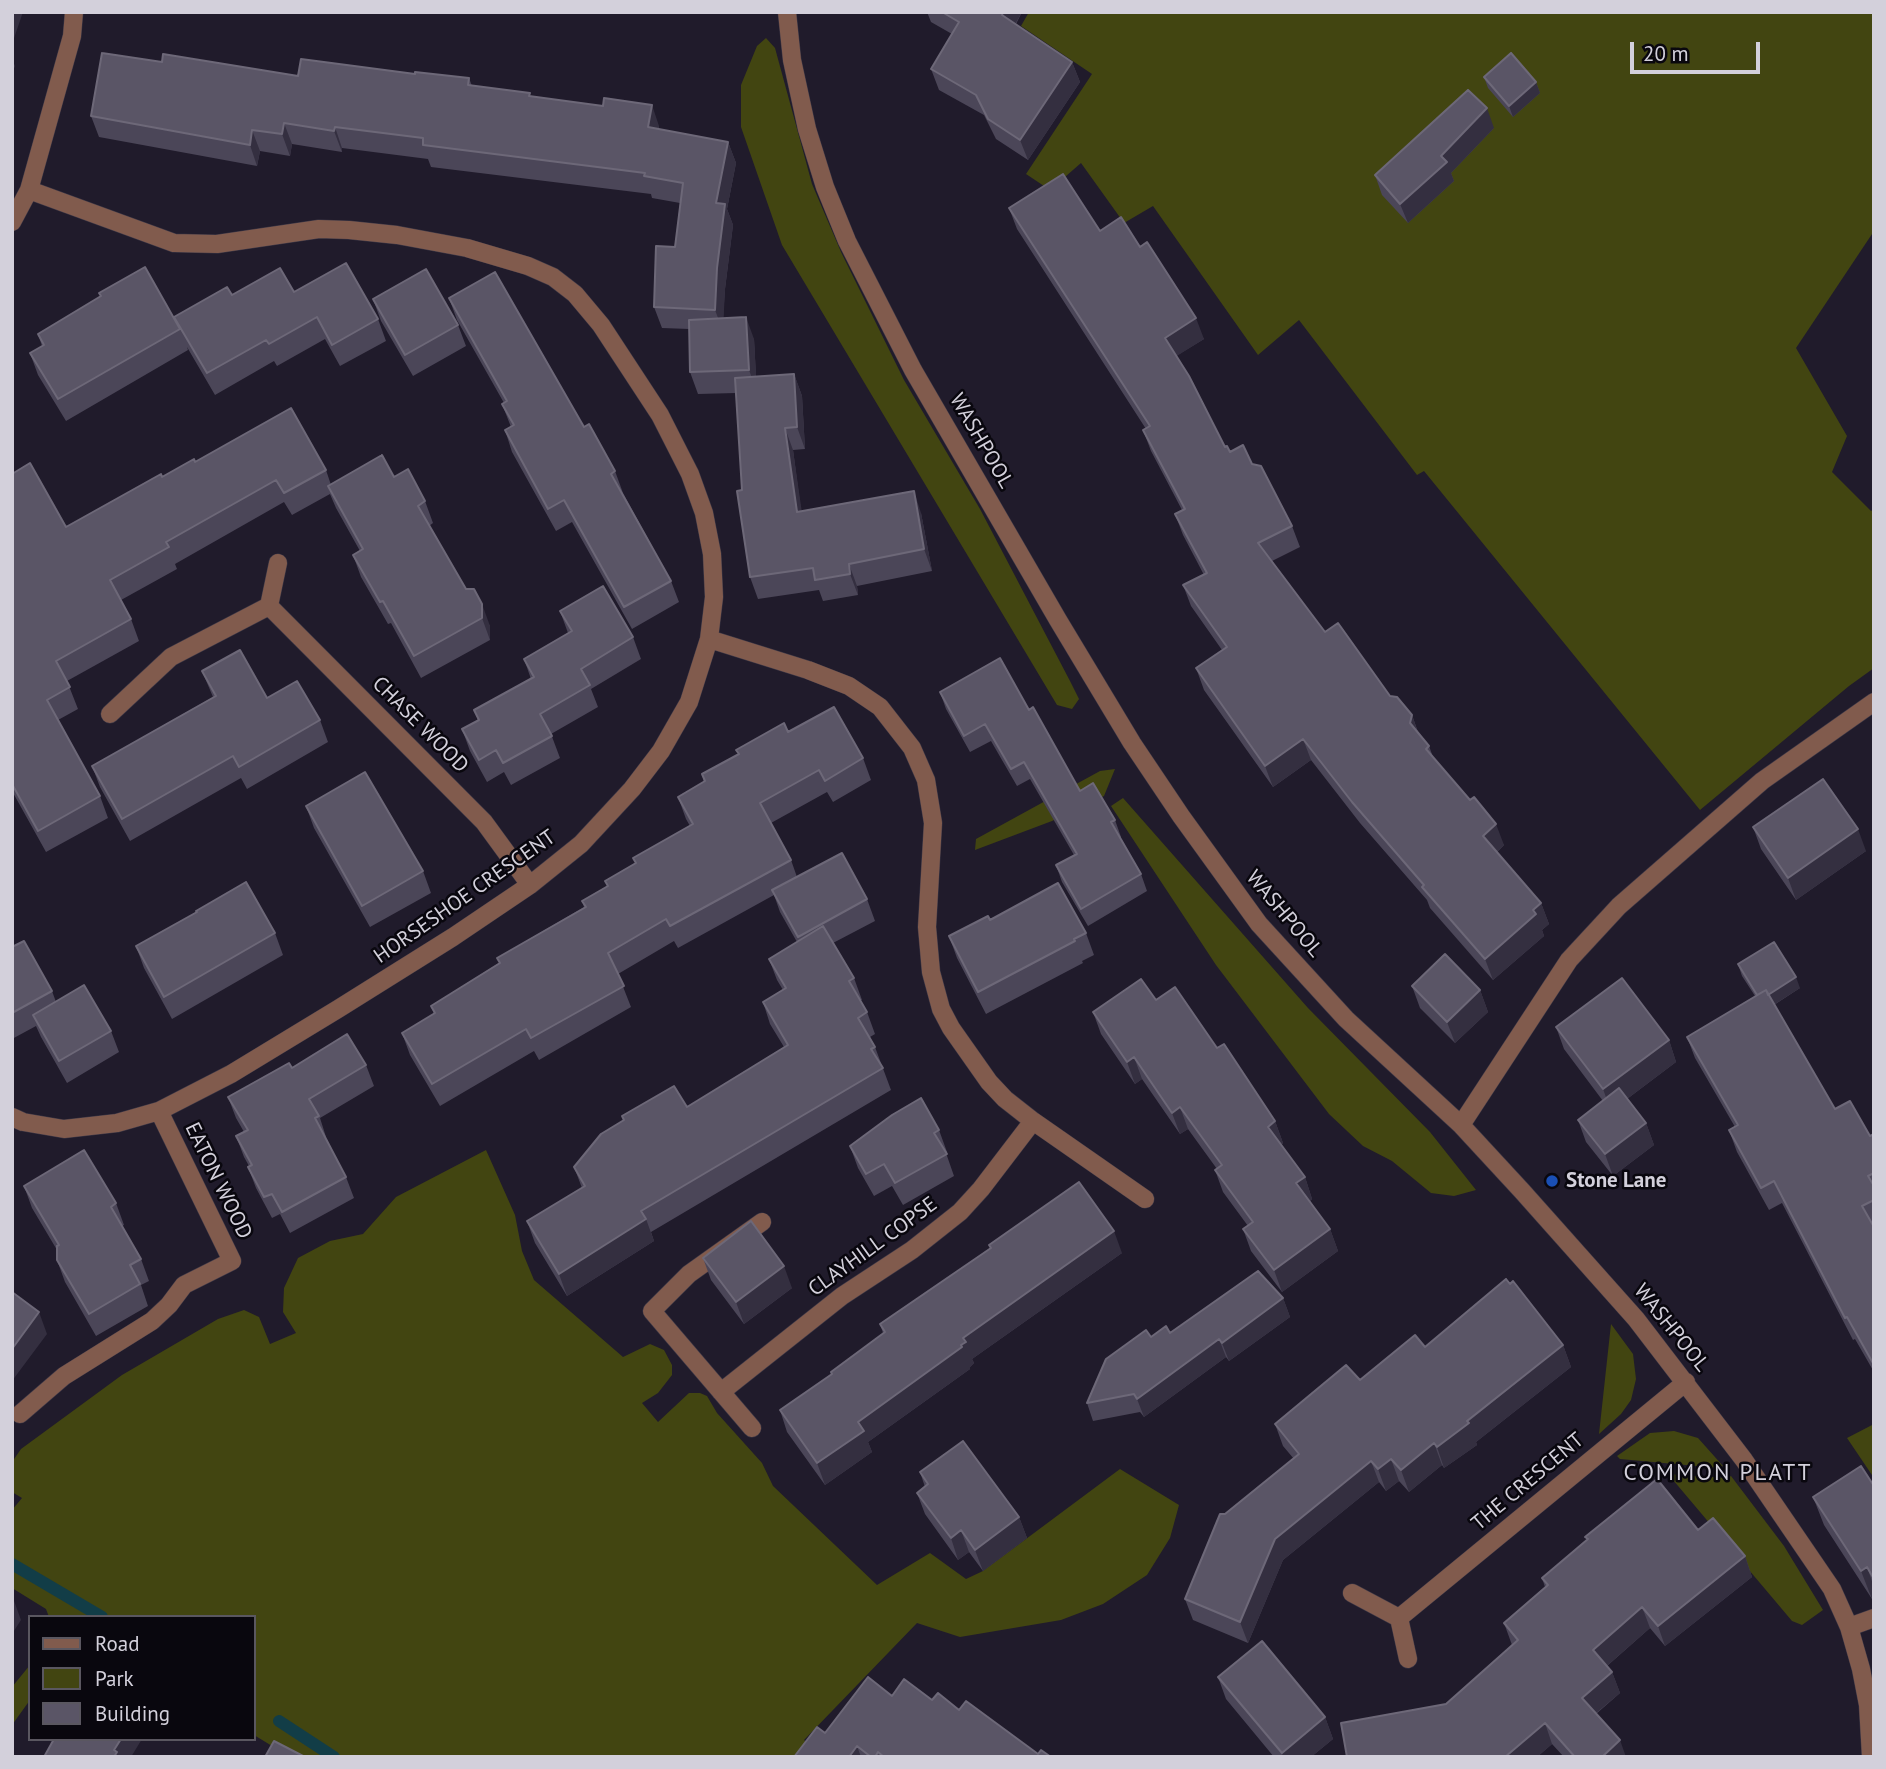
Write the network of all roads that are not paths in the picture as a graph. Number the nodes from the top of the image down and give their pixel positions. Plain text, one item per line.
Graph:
1 (74, 12) edge
2 (788, 12) edge
3 (29, 190) junction
4 (12, 222) edge
5 (278, 563) dead end
6 (268, 606) junction
7 (709, 639) junction
8 (1874, 702) edge
9 (110, 714) dead end
10 (530, 885) junction
11 (159, 1111) junction
12 (12, 1117) edge
13 (1033, 1121) junction
14 (1461, 1125) junction
15 (1145, 1199) dead end
16 (762, 1222) dead end
17 (1686, 1382) junction
18 (721, 1392) junction
19 (20, 1414) dead end
20 (752, 1428) dead end
21 (1352, 1593) dead end
22 (1399, 1618) junction
23 (1874, 1618) edge
24 (1849, 1627) junction
25 (1408, 1659) dead end
26 (1871, 1757) edge

1 - 3 street
2 - 14 street, WASHPOOL
3 - 4 street
3 - 7 street, HORSESHOE CRESCENT
5 - 6 street
6 - 9 street
6 - 10 street, CHASE WOOD
7 - 10 street, HORSESHOE CRESCENT
7 - 13 street
8 - 14 street
10 - 11 street, HORSESHOE CRESCENT
11 - 12 street, HORSESHOE CRESCENT
11 - 19 street, EATON WOOD
13 - 15 street
13 - 18 street, CLAYHILL COPSE
14 - 17 street, WASHPOOL
16 - 18 street
17 - 22 street, THE CRESCENT
17 - 24 street, WASHPOOL
18 - 20 street
21 - 22 street
22 - 25 street
23 - 24 street
24 - 26 street, WASHPOOL

